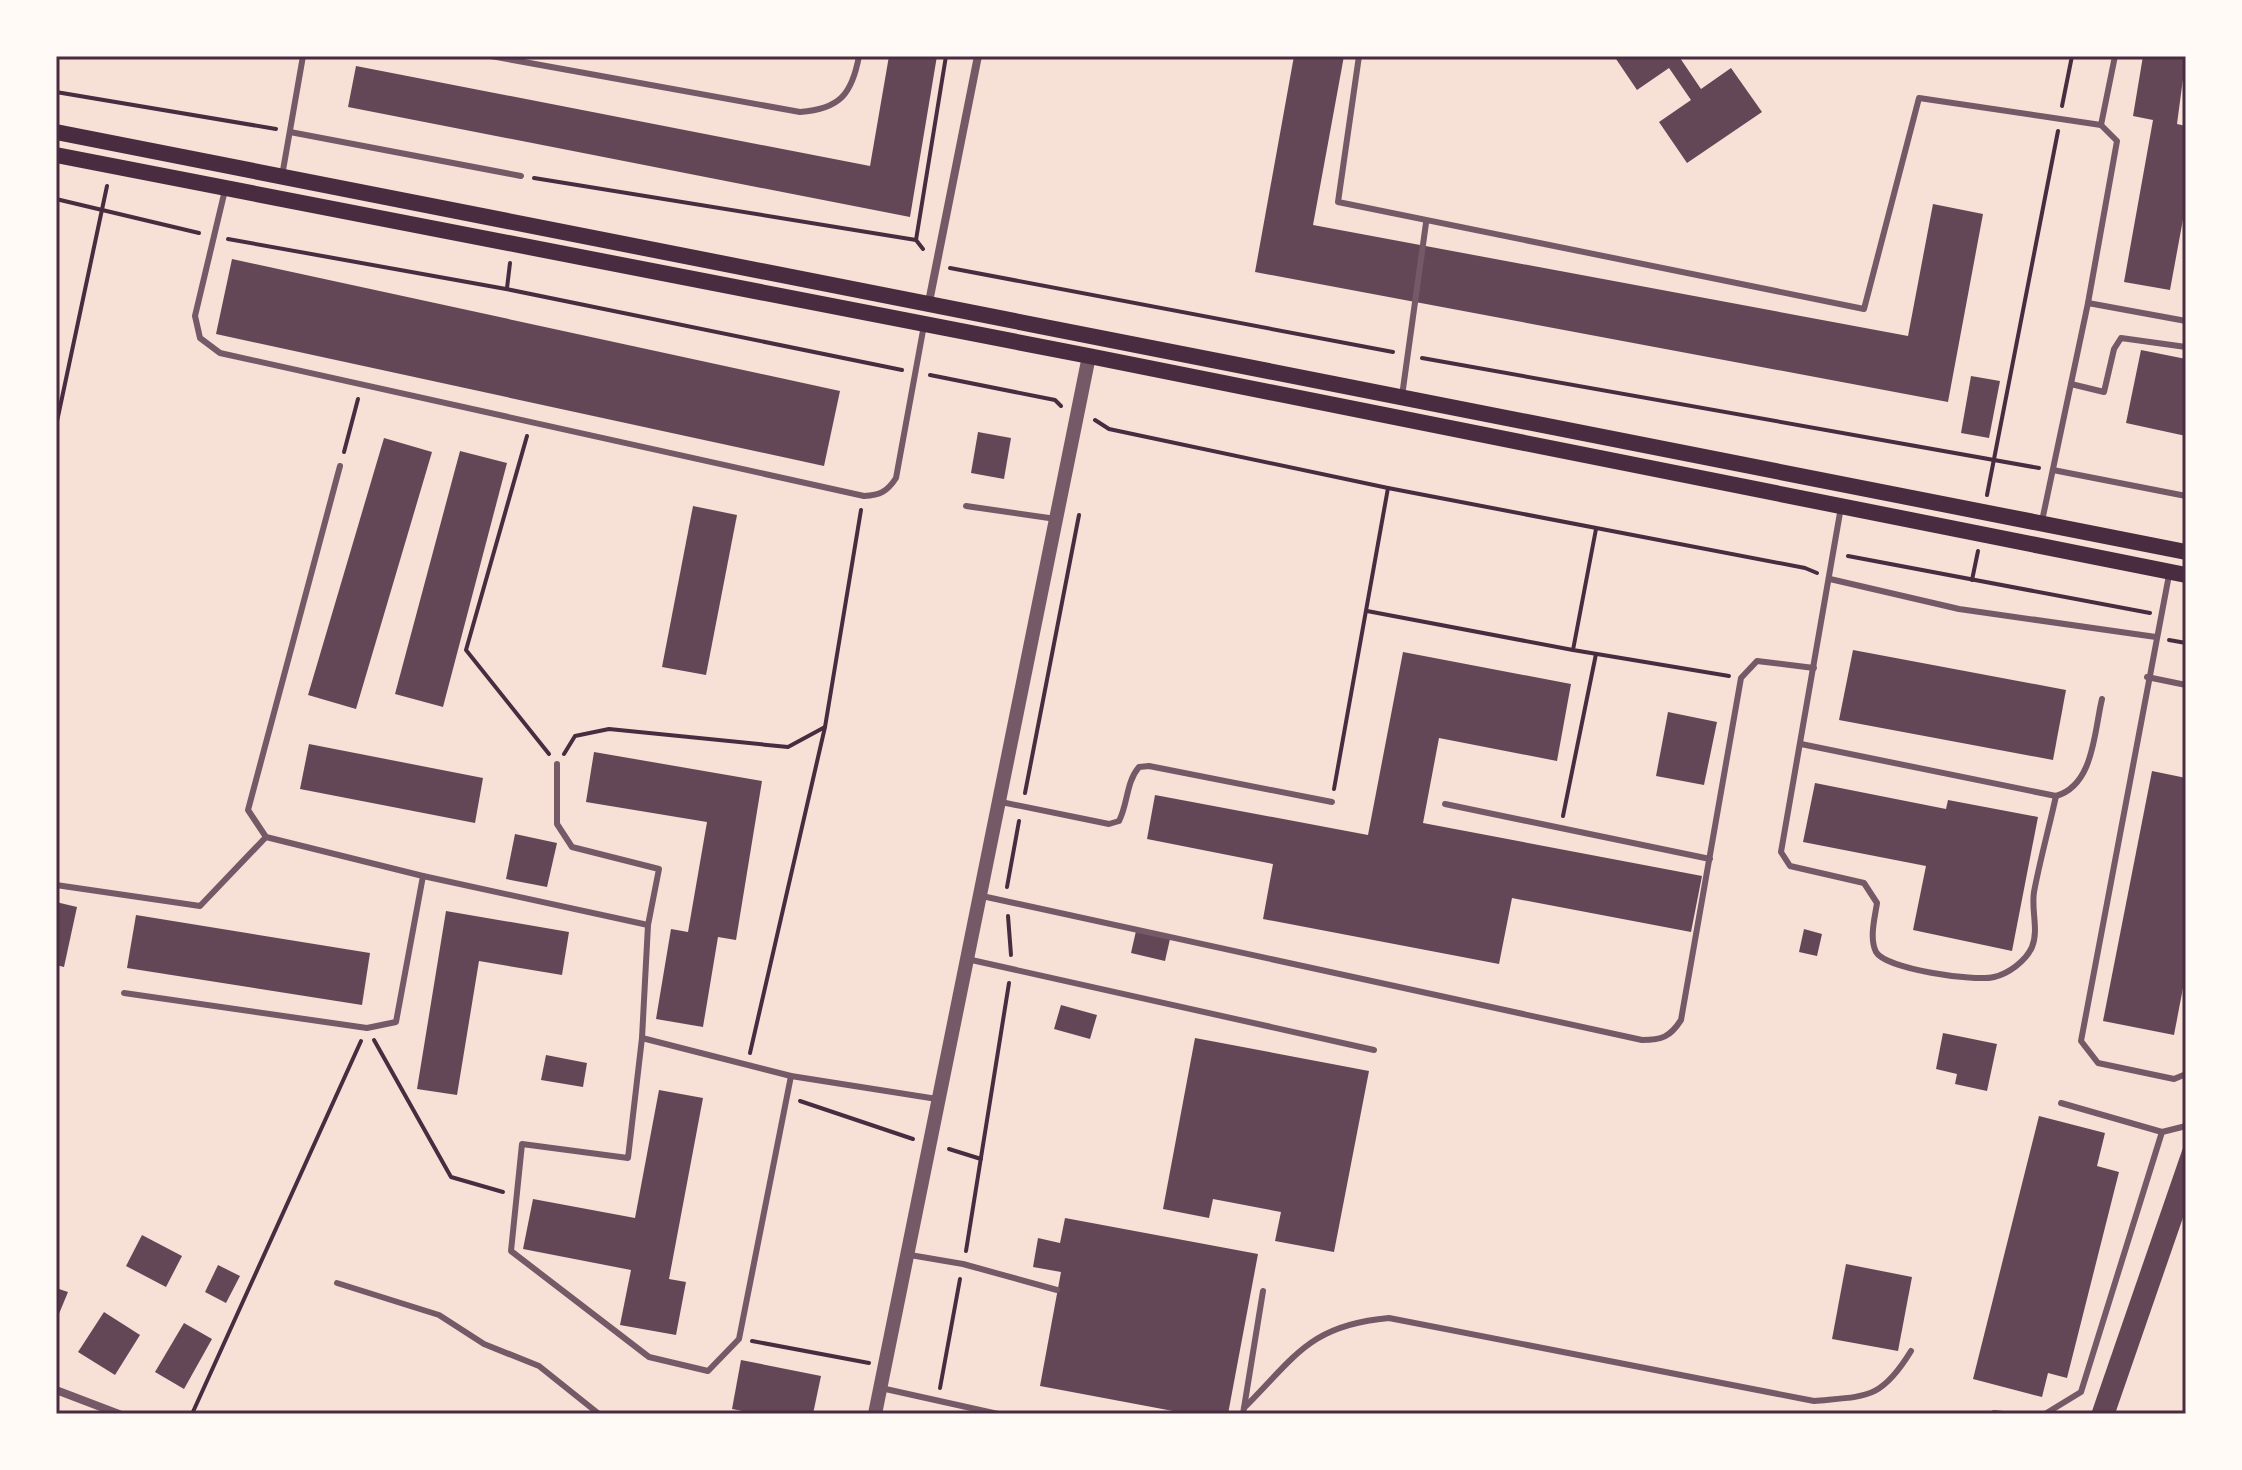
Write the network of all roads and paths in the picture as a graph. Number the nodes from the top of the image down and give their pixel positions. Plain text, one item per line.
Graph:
1 (303, 56) edge
2 (491, 56) edge
3 (859, 56) edge
4 (946, 56) edge
5 (978, 56) edge
6 (1359, 56) edge
7 (2072, 56) edge
8 (2115, 56) edge
9 (56, 92) edge
10 (2060, 119) junction
11 (2101, 125) junction
12 (56, 132) edge
13 (290, 132) junction
14 (56, 155) edge
15 (230, 165) junction
16 (282, 176) junction
17 (521, 176) joint
18 (107, 183) dead end
19 (225, 188) junction
20 (56, 199) edge
21 (278, 199) junction
22 (103, 210) junction
23 (1426, 223) junction
24 (213, 236) junction
25 (916, 240) junction
26 (927, 254) dead end
27 (510, 263) dead end
28 (950, 268) dead end
29 (506, 289) junction
30 (929, 302) junction
31 (2088, 303) junction
32 (2186, 321) edge
33 (924, 325) junction
34 (2186, 347) edge
35 (1407, 355) junction
36 (1089, 356) junction
37 (916, 372) junction
38 (2071, 384) junction
39 (362, 386) junction
40 (1402, 396) junction
41 (1065, 410) dead end
42 (1088, 415) dead end
43 (1399, 418) junction
44 (531, 423) junction
45 (56, 426) edge
46 (1994, 461) junction
47 (340, 466) joint
48 (2053, 470) junction
49 (1845, 485) junction
50 (1388, 488) junction
51 (864, 496) junction
52 (2186, 496) edge
53 (1986, 501) dead end
54 (966, 506) dead end
55 (1841, 507) junction
56 (1056, 519) junction
57 (2042, 524) junction
58 (1596, 529) junction
59 (1979, 546) dead end
60 (2037, 546) junction
61 (2180, 550) edge
62 (1833, 553) junction
63 (2178, 573) edge
64 (1830, 579) junction
65 (1972, 580) junction
66 (1367, 611) junction
67 (2160, 615) junction
68 (2156, 637) junction
69 (1573, 650) junction
70 (1596, 654) junction
71 (1814, 668) junction
72 (2147, 677) junction
73 (1741, 678) junction
74 (2186, 685) edge
75 (2102, 699) dead end
76 (825, 727) junction
77 (1801, 744) junction
78 (557, 764) junction
79 (2056, 796) junction
80 (999, 802) junction
81 (1332, 802) joint
82 (1445, 804) dead end
83 (1560, 828) junction
84 (266, 837) junction
85 (1710, 859) junction
86 (423, 876) junction
87 (56, 885) edge
88 (980, 896) junction
89 (648, 925) junction
90 (967, 959) junction
91 (124, 993) dead end
92 (367, 1028) junction
93 (642, 1038) junction
94 (1374, 1050) dead end
95 (748, 1063) junction
96 (2186, 1074) edge
97 (791, 1076) junction
98 (787, 1097) junction
99 (937, 1099) junction
100 (2061, 1103) dead end
101 (2186, 1126) edge
102 (2162, 1132) junction
103 (919, 1141) dead end
104 (941, 1146) dead end
105 (981, 1159) dead end
106 (516, 1196) junction
107 (906, 1254) junction
108 (337, 1283) dead end
109 (1057, 1290) dead end
110 (1263, 1291) dead end
111 (739, 1339) junction
112 (1911, 1351) dead end
113 (2186, 1354) edge
114 (883, 1366) junction
115 (2186, 1387) edge
116 (879, 1388) junction
117 (56, 1390) edge
118 (1244, 1411) edge
119 (1994, 1413) edge
120 (119, 1414) edge
121 (192, 1414) edge
122 (599, 1414) edge
123 (875, 1414) edge
124 (998, 1414) edge
125 (2003, 1414) edge
126 (2045, 1414) edge

1 - 13 lane
2 - 3 lane
4 - 25 path
5 - 30 street
6 - 23 lane
7 - 10 path
8 - 11 lane
9 - 13 path
10 - 11 lane
10 - 23 lane
10 - 46 path
11 - 31 lane
12 - 15 main road
13 - 16 lane
13 - 17 lane
14 - 19 main road
15 - 16 main road
15 - 19 main road
16 - 21 main road
16 - 30 main road
17 - 25 path
18 - 22 path
19 - 21 main road
19 - 24 lane
20 - 22 path
21 - 33 main road
22 - 24 path
22 - 45 path
23 - 35 lane
24 - 29 path
24 - 39 lane
25 - 26 path
27 - 29 path
28 - 35 path
29 - 37 path
30 - 40 main road
31 - 32 lane
31 - 38 lane
33 - 36 main road
33 - 37 lane
34 - 38 lane
35 - 40 lane
35 - 46 path
36 - 43 main road
36 - 56 street
37 - 41 path
37 - 51 lane
38 - 48 lane
39 - 44 lane
39 - 47 path
40 - 43 main road
40 - 49 main road
42 - 50 path
43 - 55 main road
44 - 51 lane
44 - 78 path
46 - 48 path
46 - 53 path
47 - 84 lane
48 - 52 lane
48 - 57 lane
49 - 55 main road
49 - 57 main road
50 - 58 path
50 - 66 path
51 - 76 path
54 - 56 lane
55 - 60 main road
55 - 62 lane
56 - 80 street
57 - 60 main road
57 - 61 main road
58 - 64 path
58 - 69 path
59 - 65 path
60 - 63 main road
61 - 63 main road
62 - 64 lane
62 - 65 path
63 - 67 lane
64 - 68 lane
64 - 71 lane
65 - 67 path
66 - 69 path
66 - 81 path
67 - 68 lane
68 - 72 lane
69 - 70 path
70 - 73 path
70 - 83 path
71 - 73 lane
71 - 77 lane
72 - 74 lane
72 - 96 lane
73 - 85 lane
75 - 79 lane
76 - 78 path
76 - 95 path
77 - 79 lane
77 - 79 lane
78 - 89 lane
80 - 81 lane
80 - 88 street
82 - 83 lane
83 - 85 lane
84 - 86 lane
84 - 87 lane
85 - 88 lane
86 - 89 lane
86 - 92 lane
88 - 90 street
89 - 93 lane
90 - 94 lane
90 - 99 street
91 - 92 lane
92 - 106 path
92 - 121 path
93 - 95 lane
93 - 106 lane
95 - 97 lane
97 - 98 lane
97 - 99 lane
98 - 103 path
98 - 111 lane
99 - 107 street
100 - 102 lane
101 - 102 lane
102 - 126 lane
104 - 105 path
106 - 111 lane
107 - 109 lane
107 - 114 street
108 - 122 lane
110 - 118 lane
111 - 114 path
112 - 118 lane
113 - 115 lane
114 - 116 street
116 - 123 street
116 - 124 lane
117 - 120 street
119 - 125 lane

